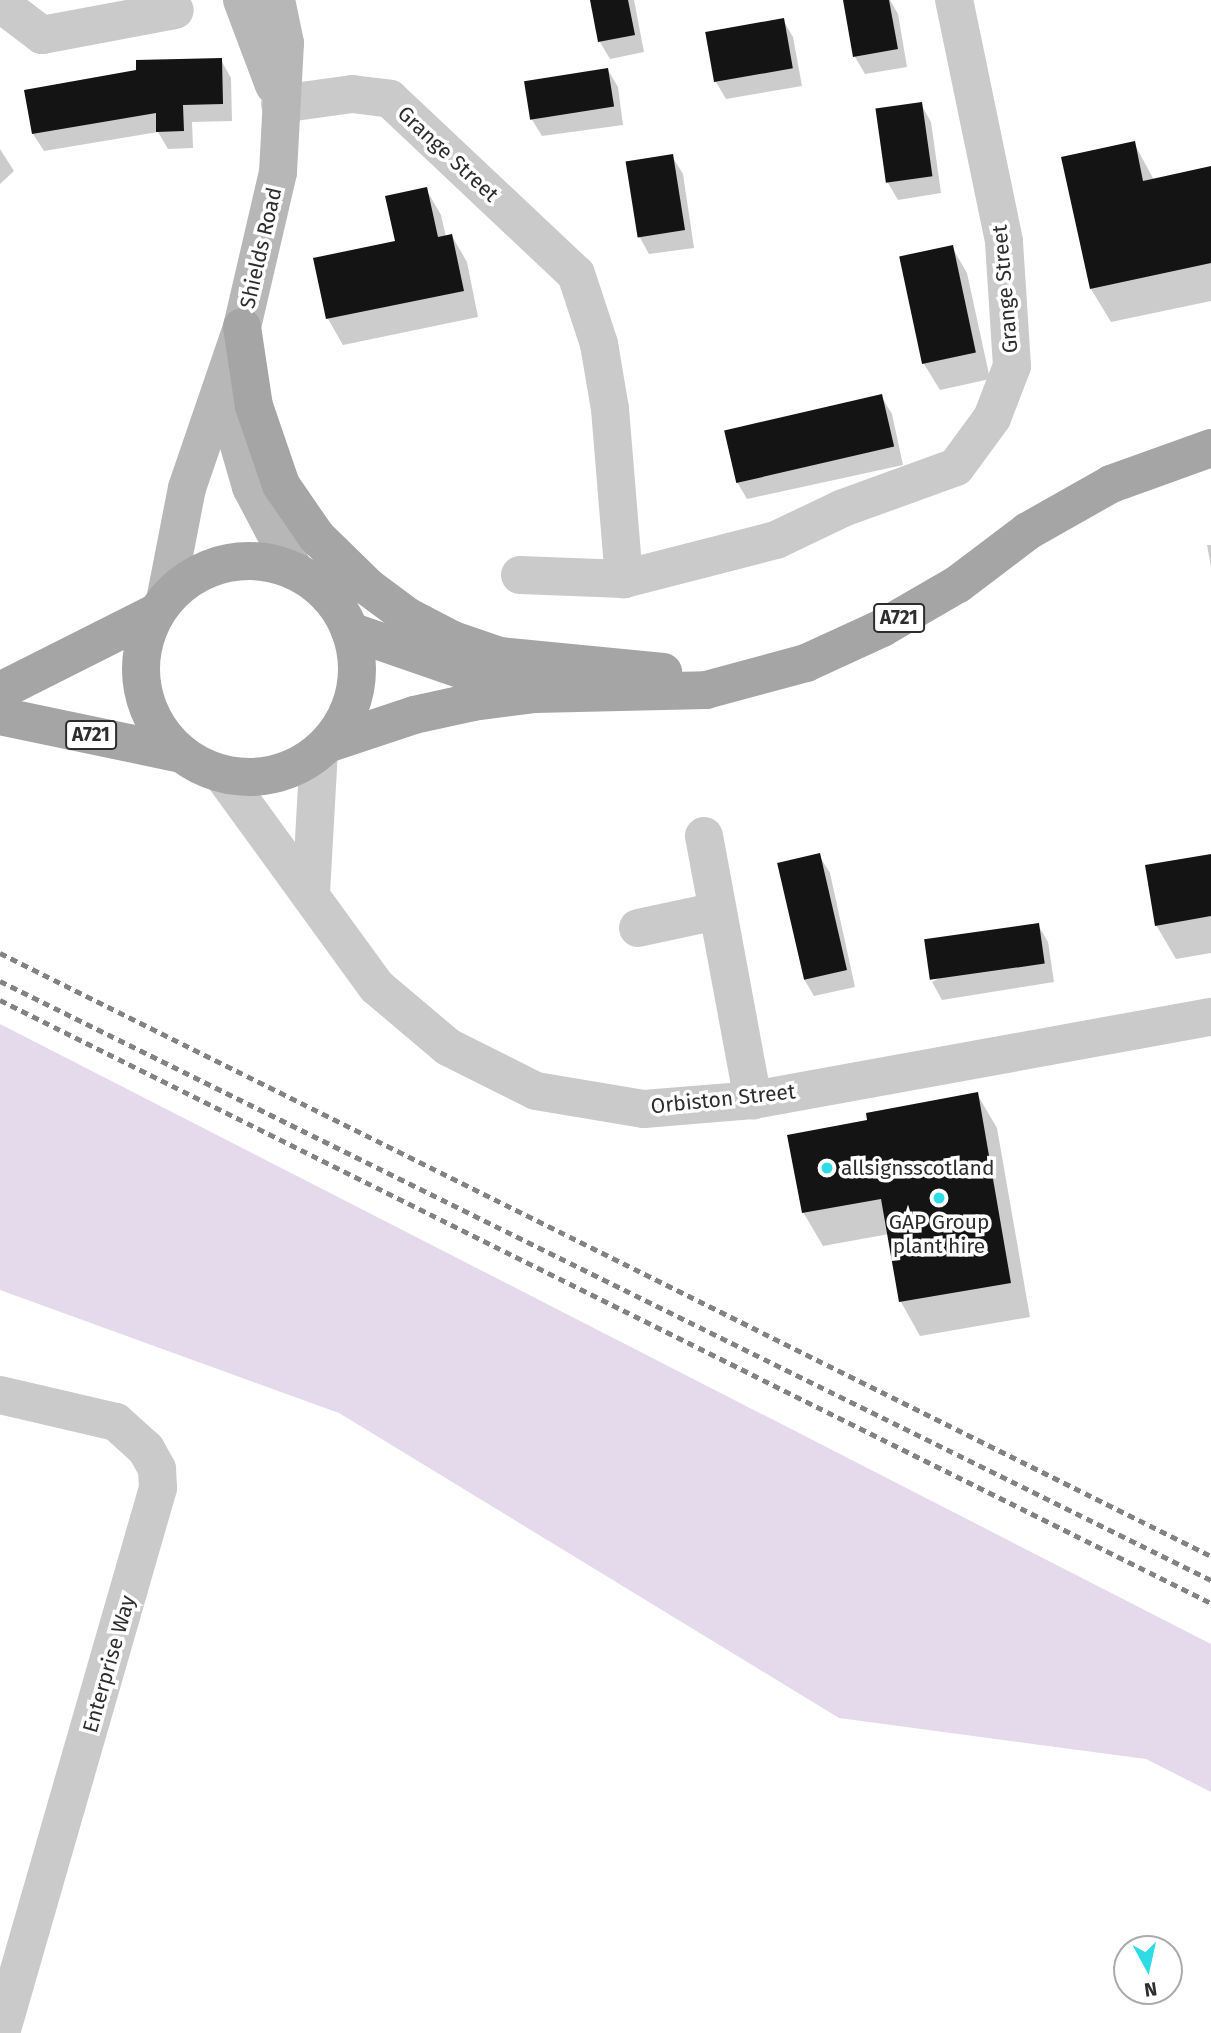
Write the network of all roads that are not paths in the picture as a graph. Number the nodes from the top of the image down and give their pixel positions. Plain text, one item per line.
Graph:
1 (242, 0) edge
2 (276, 0) edge
3 (954, 0) edge
4 (0, 3) edge
5 (175, 10) dead end
6 (280, 104) junction
7 (242, 327) junction
8 (223, 390) junction
9 (1211, 448) edge
10 (295, 571) junction
11 (520, 575) dead end
12 (624, 579) junction
13 (160, 607) junction
14 (350, 631) junction
15 (756, 679) junction
16 (0, 691) edge
17 (535, 694) junction
18 (0, 716) edge
19 (323, 748) junction
20 (182, 754) junction
21 (222, 774) junction
22 (704, 836) dead end
23 (311, 893) junction
24 (717, 912) junction
25 (638, 928) dead end
26 (1211, 1017) edge
27 (753, 1100) junction
28 (0, 1395) edge
29 (1, 2033) edge

1 - 6 main road, Shields Road
2 - 6 main road, Shields Road
3 - 12 street, Grange Street
4 - 5 street
6 - 7 main road, Shields Road
6 - 12 street, Grange Street
7 - 8 main road, Shields Road
7 - 15 main road
8 - 10 main road
8 - 13 main road, Shields Road
9 - 15 main road, A721
10 - 13 main road
10 - 14 main road
11 - 12 street, Grange Street
13 - 16 main road
13 - 20 main road
14 - 17 main road, A721
14 - 19 main road
15 - 17 main road, A721
17 - 19 main road, A721
18 - 20 main road, A721
19 - 21 main road
19 - 23 street
20 - 21 main road
21 - 23 street, Orbiston Street
22 - 24 street
23 - 27 street, Orbiston Street
24 - 25 street
24 - 27 street
26 - 27 street, Orbiston Street
28 - 29 street, Enterprise Way

